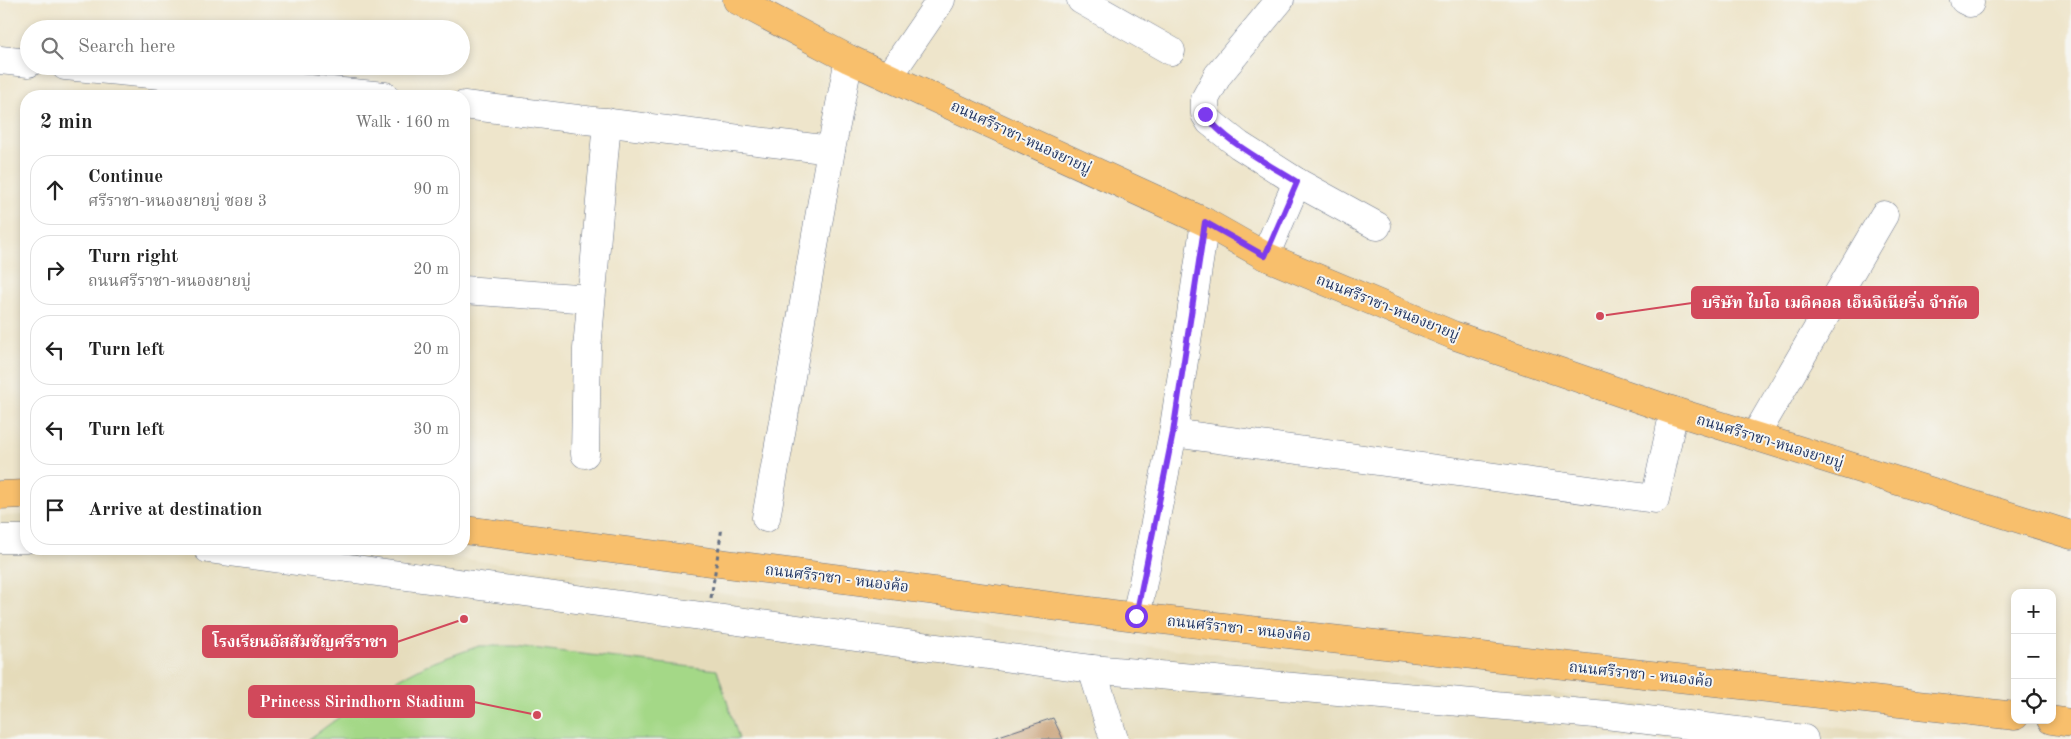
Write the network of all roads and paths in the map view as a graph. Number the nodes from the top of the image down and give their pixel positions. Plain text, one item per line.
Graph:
1 (737, 0) edge
2 (941, 0) edge
3 (1081, 0) edge
4 (1280, 0) edge
5 (1171, 50) dead end
6 (849, 58) junction
7 (0, 60) edge
8 (20, 62) edge
9 (161, 75) edge
10 (889, 76) junction
11 (321, 90) edge
12 (470, 105) edge
13 (607, 122) junction
14 (831, 150) junction
15 (1297, 182) junction
16 (1884, 215) dead end
17 (1205, 222) junction
18 (1377, 226) dead end
19 (1265, 256) junction
20 (470, 290) edge
21 (591, 298) junction
22 (1674, 411) junction
23 (1173, 433) junction
24 (1755, 436) junction
25 (585, 454) dead end
26 (20, 494) edge
27 (0, 495) edge
28 (766, 518) dead end
29 (722, 527) dead end
30 (470, 531) edge
31 (2071, 535) edge
32 (0, 539) edge
33 (20, 539) edge
34 (252, 555) edge
35 (711, 598) dead end
36 (1136, 616) junction
37 (1092, 669) junction
38 (2011, 716) edge
39 (2056, 720) edge
40 (2071, 722) edge
41 (1610, 727) edge
42 (1114, 739) edge
43 (1804, 739) edge

1 - 6 main road, ถนนศรีราชา-หนองยายบู่
2 - 10 street
3 - 5 street
4 - 15 street
6 - 10 main road, ถนนศรีราชา-หนองยายบู่
6 - 14 street
7 - 8 street
9 - 11 street
10 - 17 main road, ถนนศรีราชา-หนองยายบู่
12 - 13 street
13 - 14 street
13 - 21 street
14 - 28 street
15 - 18 street
15 - 19 street
16 - 24 street
17 - 19 main road, ถนนศรีราชา-หนองยายบู่
17 - 23 street
19 - 22 main road, ถนนศรีราชา-หนองยายบู่
20 - 21 street
21 - 25 street
22 - 23 street
22 - 24 main road, ถนนศรีราชา-หนองยายบู่
23 - 36 street
24 - 31 main road, ถนนศรีราชา-หนองยายบู่
26 - 27 main road
29 - 35 path, bridge
30 - 36 main road, ถนนศรีราชา - หนองค้อ
32 - 33 street
34 - 37 street
36 - 38 main road, ถนนศรีราชา - หนองค้อ
37 - 41 street
37 - 42 street
39 - 40 main road
41 - 43 street

